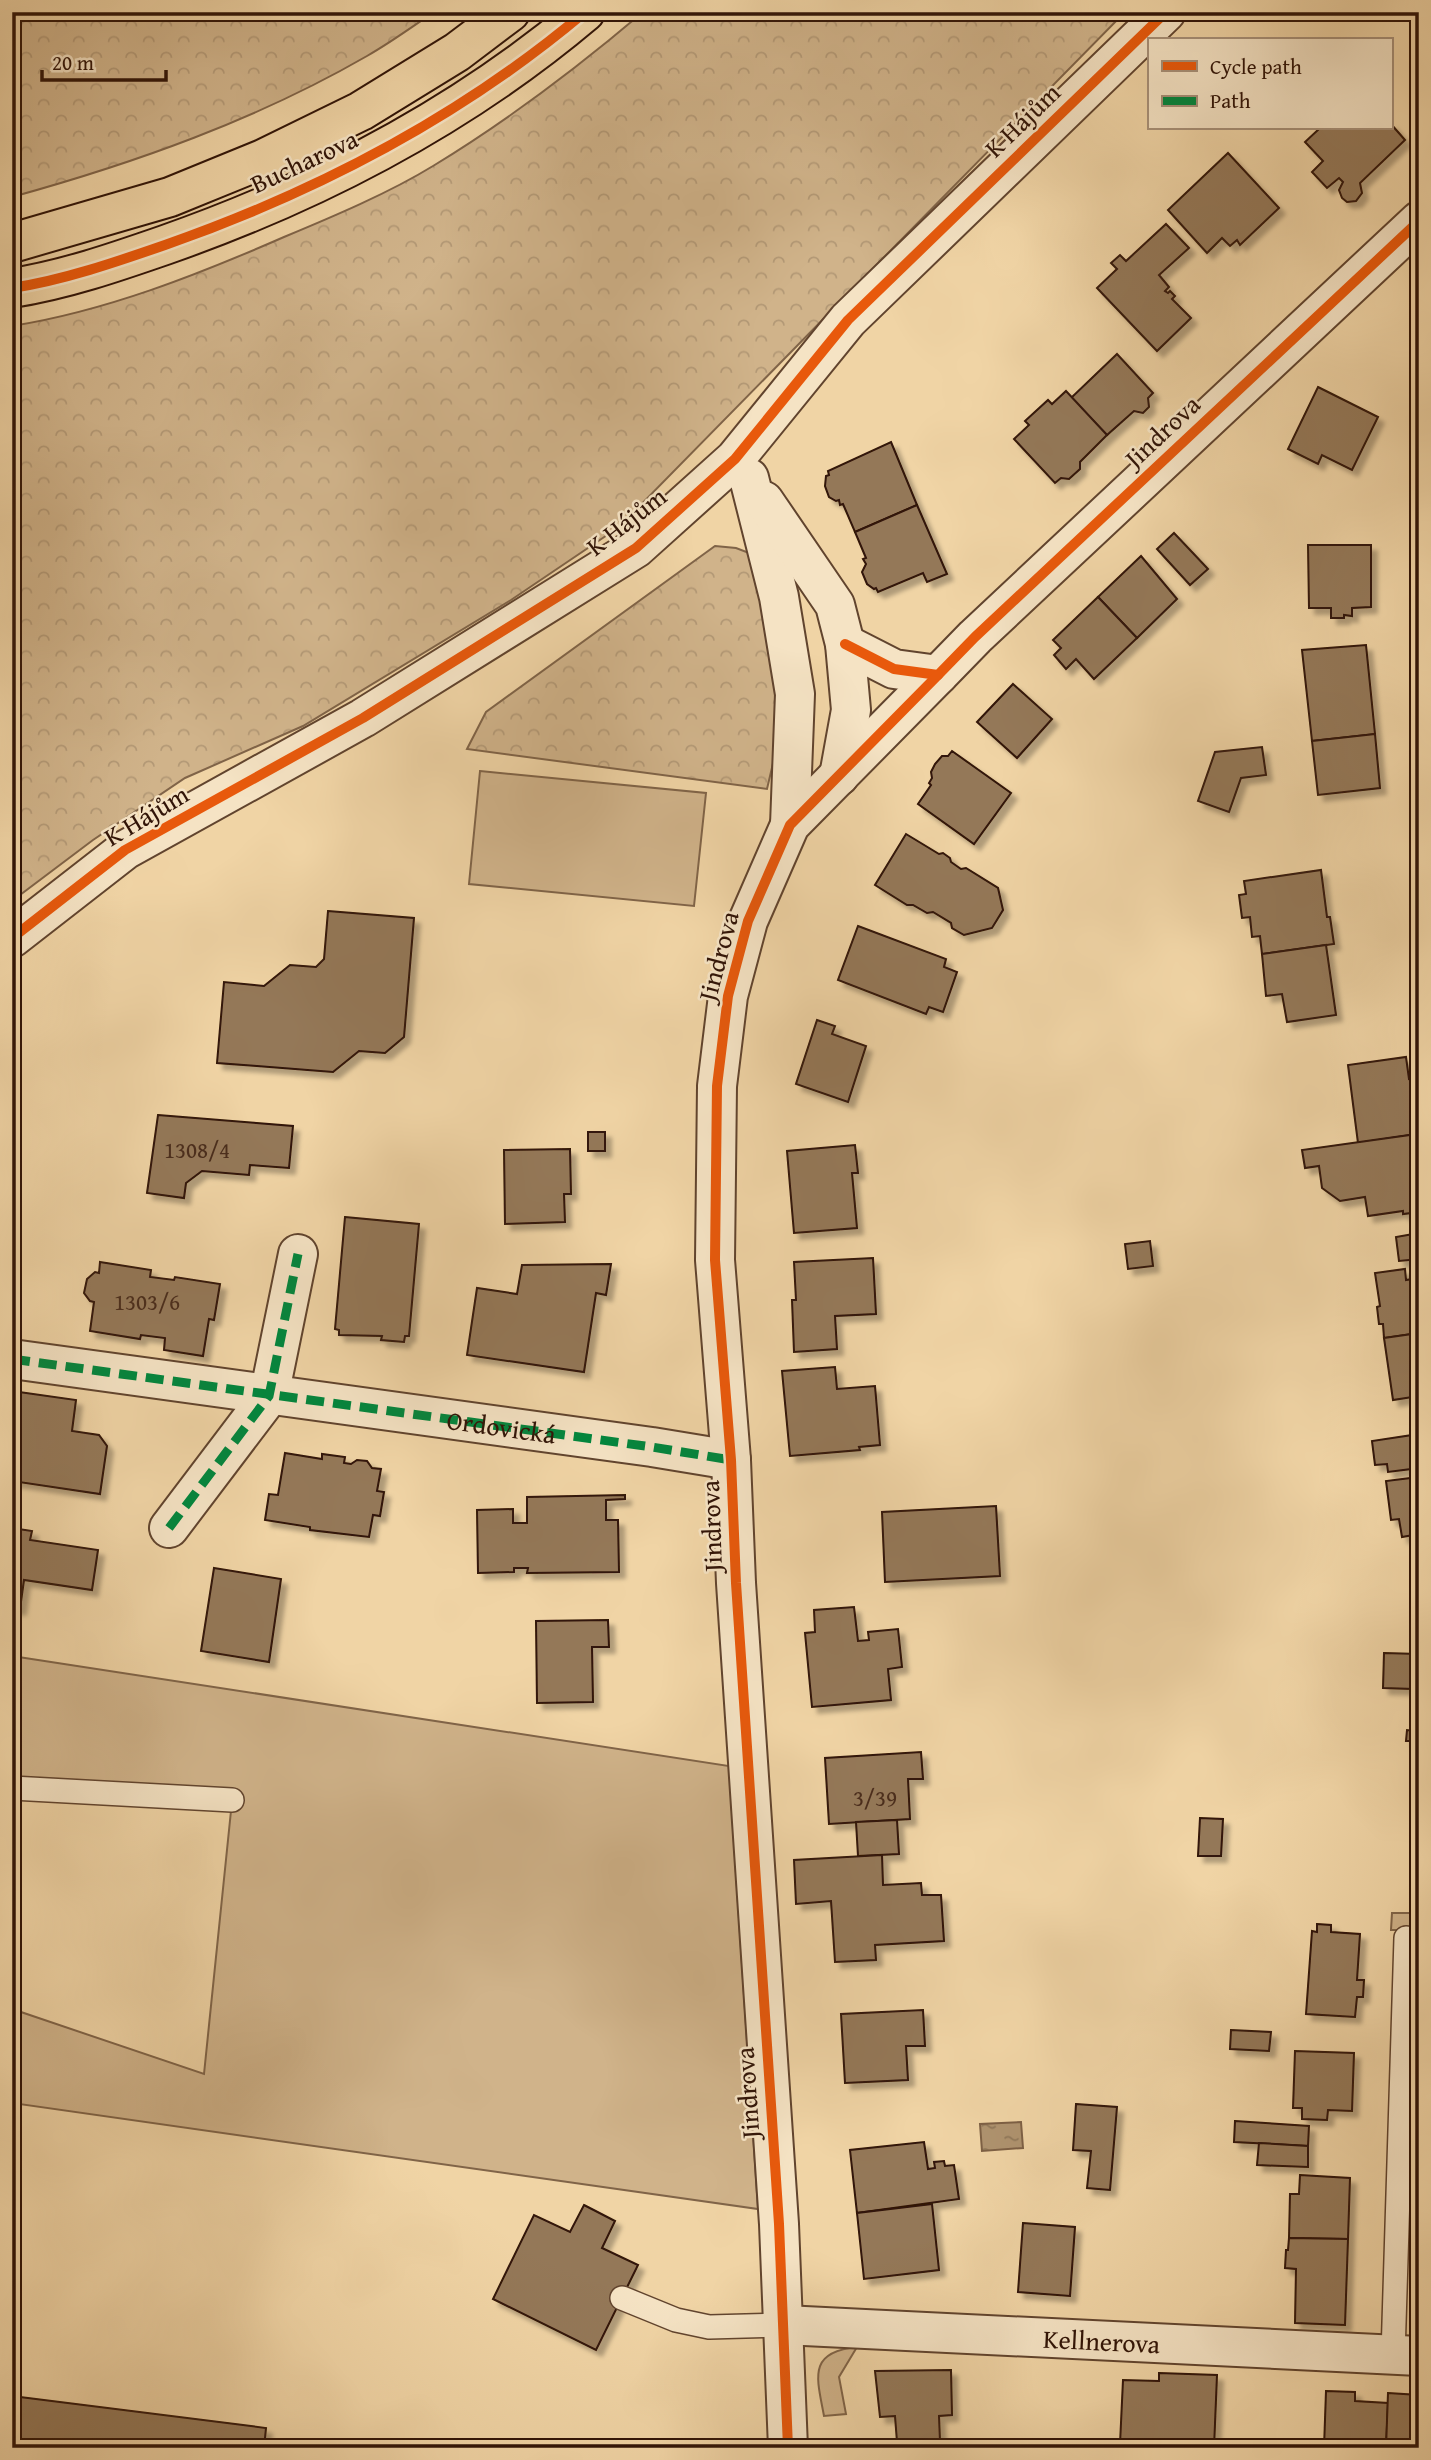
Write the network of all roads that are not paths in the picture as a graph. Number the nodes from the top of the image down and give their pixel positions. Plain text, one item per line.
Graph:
1 (510, 12) edge
2 (585, 12) edge
3 (1166, 12) edge
4 (1419, 221) edge
5 (12, 243) edge
6 (12, 288) edge
7 (742, 469) junction
8 (845, 644) junction
9 (938, 675) junction
10 (839, 776) junction
11 (790, 825) junction
12 (12, 938) edge
13 (299, 1254) dead end
14 (12, 1359) edge
15 (269, 1396) junction
16 (731, 1460) junction
17 (169, 1528) dead end
18 (12, 1788) edge
19 (232, 1800) dead end
20 (1406, 1938) dead end
21 (622, 2298) dead end
22 (784, 2325) junction
23 (1406, 2356) edge
24 (788, 2448) edge

1 - 5 main road, Bucharova
2 - 6 main road, Bucharova
3 - 7 street, K Hájům
4 - 9 street, Jindrova
7 - 8 street
7 - 11 street, Jindrova
7 - 12 street, K Hájům
8 - 9 street
8 - 10 street
9 - 10 street, Jindrova
10 - 11 street, Jindrova
11 - 16 street, Jindrova
13 - 15 street
14 - 15 street, Ordovická
15 - 16 street, Ordovická
15 - 17 street
16 - 22 street, Jindrova
18 - 19 lane
20 - 23 lane
21 - 22 lane
22 - 23 street, Kellnerova
22 - 24 street, Jindrova

